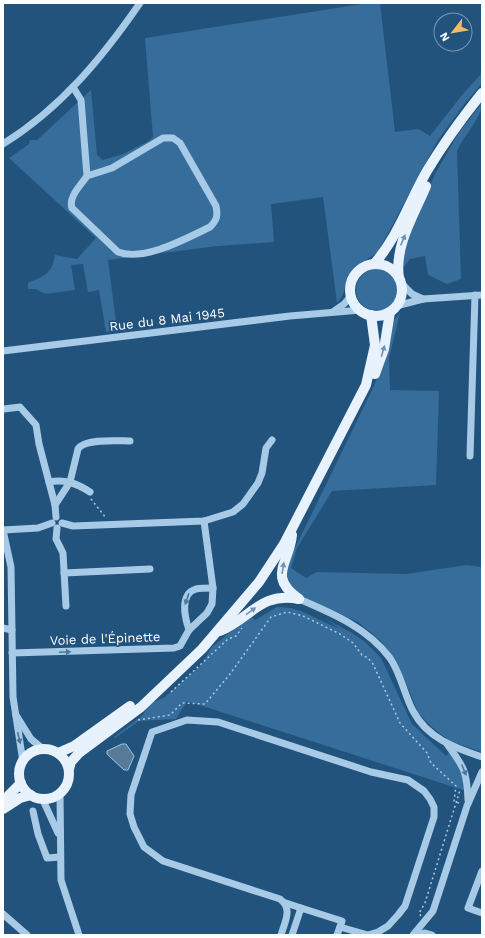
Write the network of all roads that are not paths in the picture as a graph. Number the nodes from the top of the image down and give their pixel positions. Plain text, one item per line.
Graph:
1 (140, 3) edge
2 (73, 87) junction
3 (482, 93) edge
4 (3, 144) edge
5 (444, 146) junction
6 (87, 176) junction
7 (374, 264) junction
8 (400, 280) junction
9 (478, 295) edge
10 (351, 296) junction
11 (423, 299) junction
12 (393, 309) junction
13 (361, 310) junction
14 (334, 312) junction
15 (371, 315) junction
16 (3, 351) edge
17 (366, 385) junction
18 (4, 409) dead end
19 (272, 440) dead end
20 (130, 441) dead end
21 (470, 456) dead end
22 (49, 482) junction
23 (70, 482) junction
24 (90, 492) road end
25 (55, 505) junction
26 (204, 521) junction
27 (57, 523) junction
28 (293, 528) junction
29 (3, 530) edge
30 (6, 560) edge
31 (150, 569) dead end
32 (64, 574) junction
33 (213, 588) junction
34 (300, 599) junction
35 (66, 606) dead end
36 (3, 628) edge
37 (12, 630) junction
38 (189, 630) junction
39 (218, 632) junction
40 (12, 653) junction
41 (164, 684) junction
42 (16, 715) junction
43 (446, 743) junction
44 (43, 749) junction
45 (58, 753) junction
46 (482, 757) edge
47 (23, 762) junction
48 (69, 770) junction
49 (482, 772) edge
50 (21, 783) junction
51 (60, 793) junction
52 (31, 795) junction
53 (42, 798) junction
54 (3, 801) edge
55 (466, 803) junction
56 (3, 809) edge
57 (33, 811) dead end
58 (59, 836) junction
59 (60, 857) junction
60 (482, 871) edge
61 (286, 903) junction
62 (301, 908) junction
63 (482, 913) edge
64 (3, 914) edge
65 (340, 927) junction
66 (27, 935) edge
67 (79, 935) edge
68 (281, 935) edge
69 (292, 935) edge
70 (337, 935) edge
71 (413, 935) edge
72 (416, 935) edge
73 (432, 935) edge

1 - 2 street
2 - 4 street
2 - 6 street
3 - 5 main road
5 - 7 main road
8 -> 5 main road
6 - 6 street
7 - 8 main road
7 - 10 main road
8 - 11 street
8 - 12 main road
9 - 11 street
9 - 21 street
10 - 13 main road
10 - 14 street
11 - 12 street
12 - 15 main road
17 -> 12 main road
13 - 14 street, Rue du 8 Mai 1945
13 - 15 main road
14 - 16 street, Rue du 8 Mai 1945
15 - 17 main road
17 - 28 main road
18 - 22 street
19 - 26 street
20 - 23 street
22 - 23 street
22 - 25 street
23 - 24 street
23 - 25 street
25 - 27 street
26 - 27 street
26 - 33 street, Voie de l'Épinette
27 - 29 street
27 - 32 street
34 -> 28 main road
28 - 39 main road
29 - 30 street
30 - 37 street
31 - 32 street
32 - 35 street
33 - 38 street, Voie de l'Épinette
33 -> 38 street
39 -> 34 main road
34 - 43 street
36 - 37 street
37 - 40 street
40 -> 38 street, Voie de l'Épinette
39 - 41 main road
40 - 42 street
41 - 45 main road
41 - 48 main road
42 - 44 street
42 -> 47 street
43 - 46 street
43 -> 55 street
44 - 45 main road
44 - 47 main road
45 - 48 main road
47 - 50 main road
48 - 51 main road
49 - 55 street
50 - 52 main road
50 - 54 main road
51 - 53 main road
51 - 58 street
52 - 53 main road
52 - 56 main road
53 - 58 street
55 - 71 street
57 - 59 street
58 - 59 street
59 - 67 street
60 - 63 street
61 - 62 street
61 - 65 street
61 - 68 street
62 - 65 street
62 - 69 street
64 - 66 street
65 - 70 street
72 - 73 street

